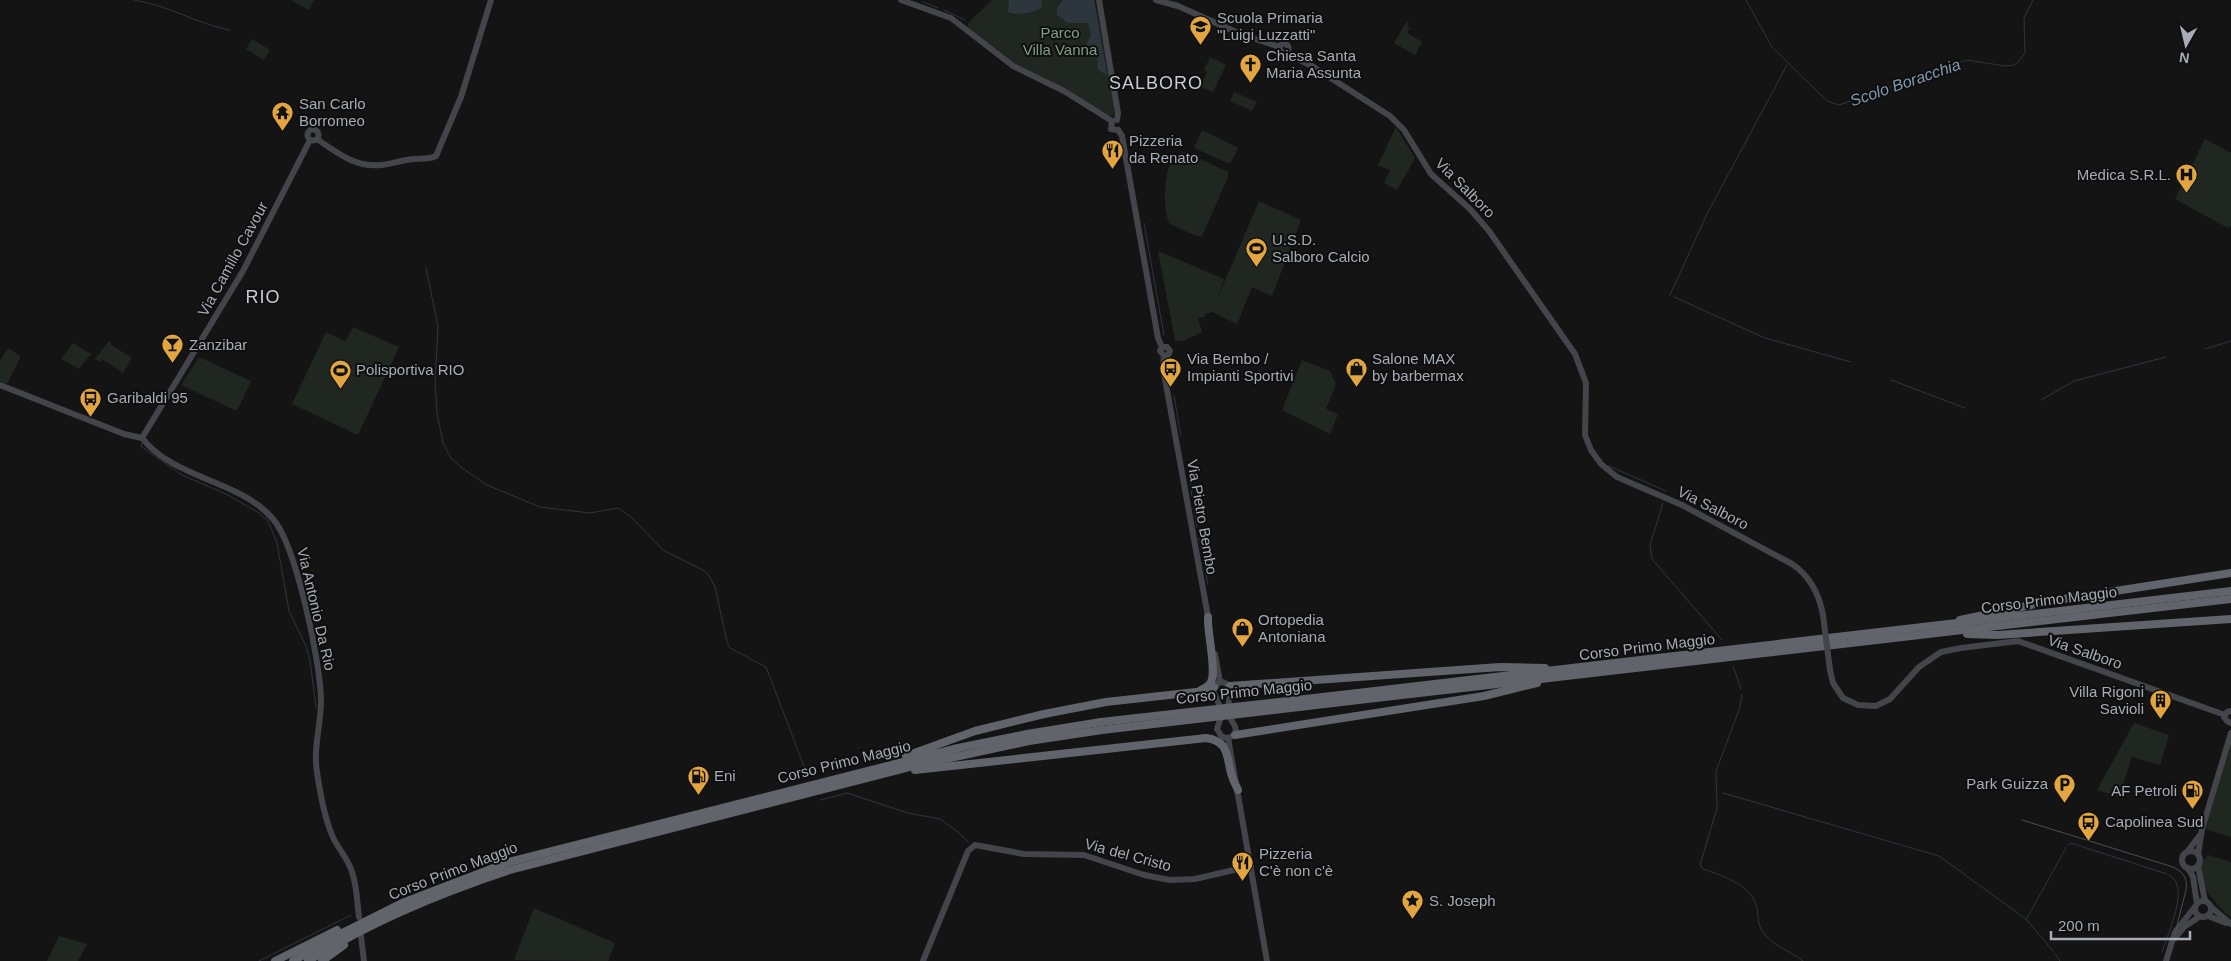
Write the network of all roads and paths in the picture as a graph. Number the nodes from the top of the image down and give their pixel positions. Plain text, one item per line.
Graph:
1 (490, 0) edge
2 (901, 0) edge
3 (1099, 0) edge
4 (1156, 0) edge
5 (1114, 121) junction
6 (0, 385) edge
7 (142, 438) junction
8 (2231, 573) edge
9 (2231, 591) edge
10 (2231, 599) edge
11 (2146, 605) junction
12 (1208, 617) junction
13 (2231, 619) edge
14 (1914, 630) junction
15 (1945, 633) junction
16 (1594, 669) junction
17 (1217, 685) junction
18 (1230, 686) junction
19 (1200, 691) junction
20 (2228, 717) edge
21 (1102, 726) junction
22 (1220, 735) junction
23 (1231, 736) junction
24 (2230, 736) edge
25 (1206, 738) junction
26 (859, 772) junction
27 (880, 774) junction
28 (1238, 790) junction
29 (2202, 829) junction
30 (2187, 852) junction
31 (2198, 855) junction
32 (1251, 866) junction
33 (2198, 866) junction
34 (2188, 868) junction
35 (2205, 902) junction
36 (2196, 906) junction
37 (2211, 907) junction
38 (397, 910) junction
39 (2208, 916) junction
40 (359, 917) dead end
41 (2199, 917) junction
42 (2231, 925) edge
43 (361, 936) dead end
44 (275, 961) edge
45 (293, 961) edge
46 (308, 961) edge
47 (322, 961) edge
48 (364, 961) edge
49 (924, 961) edge
50 (1268, 961) edge
51 (2167, 961) edge

1 - 7 street, Via Camillo Cavour
2 - 5 street
3 - 5 street
4 - 20 street, Via Salboro, bridge
5 - 12 street, Via Pietro Bembo
6 - 7 street
7 - 40 street, Via Antonio Da Rio
8 - 14 highway
9 - 11 highway, Corso Primo Maggio
10 - 11 highway, Corso Primo Maggio
11 - 14 highway, Corso Primo Maggio
11 - 15 highway, Corso Primo Maggio
12 - 17 street, Via Pietro Bembo
12 - 19 highway
13 - 15 highway
14 - 16 highway, Corso Primo Maggio
15 - 16 highway, Corso Primo Maggio
16 - 18 highway
16 - 21 highway, Corso Primo Maggio, bridge
16 - 23 highway
17 - 18 street
17 - 19 highway
17 - 22 street, Via Pietro Bembo
18 - 23 street
19 - 26 highway
20 - 24 street
21 - 26 highway, Corso Primo Maggio
21 - 27 highway, Corso Primo Maggio
22 - 23 street
22 - 25 highway
23 - 28 street
24 - 29 street
25 - 27 highway
25 - 28 highway
26 - 38 highway, Corso Primo Maggio
27 - 38 highway, Corso Primo Maggio
28 - 32 street
29 - 30 street
29 - 31 street
30 - 31 street
30 - 34 street
31 - 33 street
32 - 49 street, Via del Cristo
32 - 50 street
33 - 34 street
33 - 35 street
34 - 36 street
35 - 36 street
35 - 37 street
36 - 41 street
36 - 51 street
37 - 39 street
37 - 42 street
38 - 44 highway
38 - 45 highway, Corso Primo Maggio
38 - 46 highway, Corso Primo Maggio
38 - 47 highway
39 - 41 street
39 - 42 street
41 - 51 street
43 - 48 street

